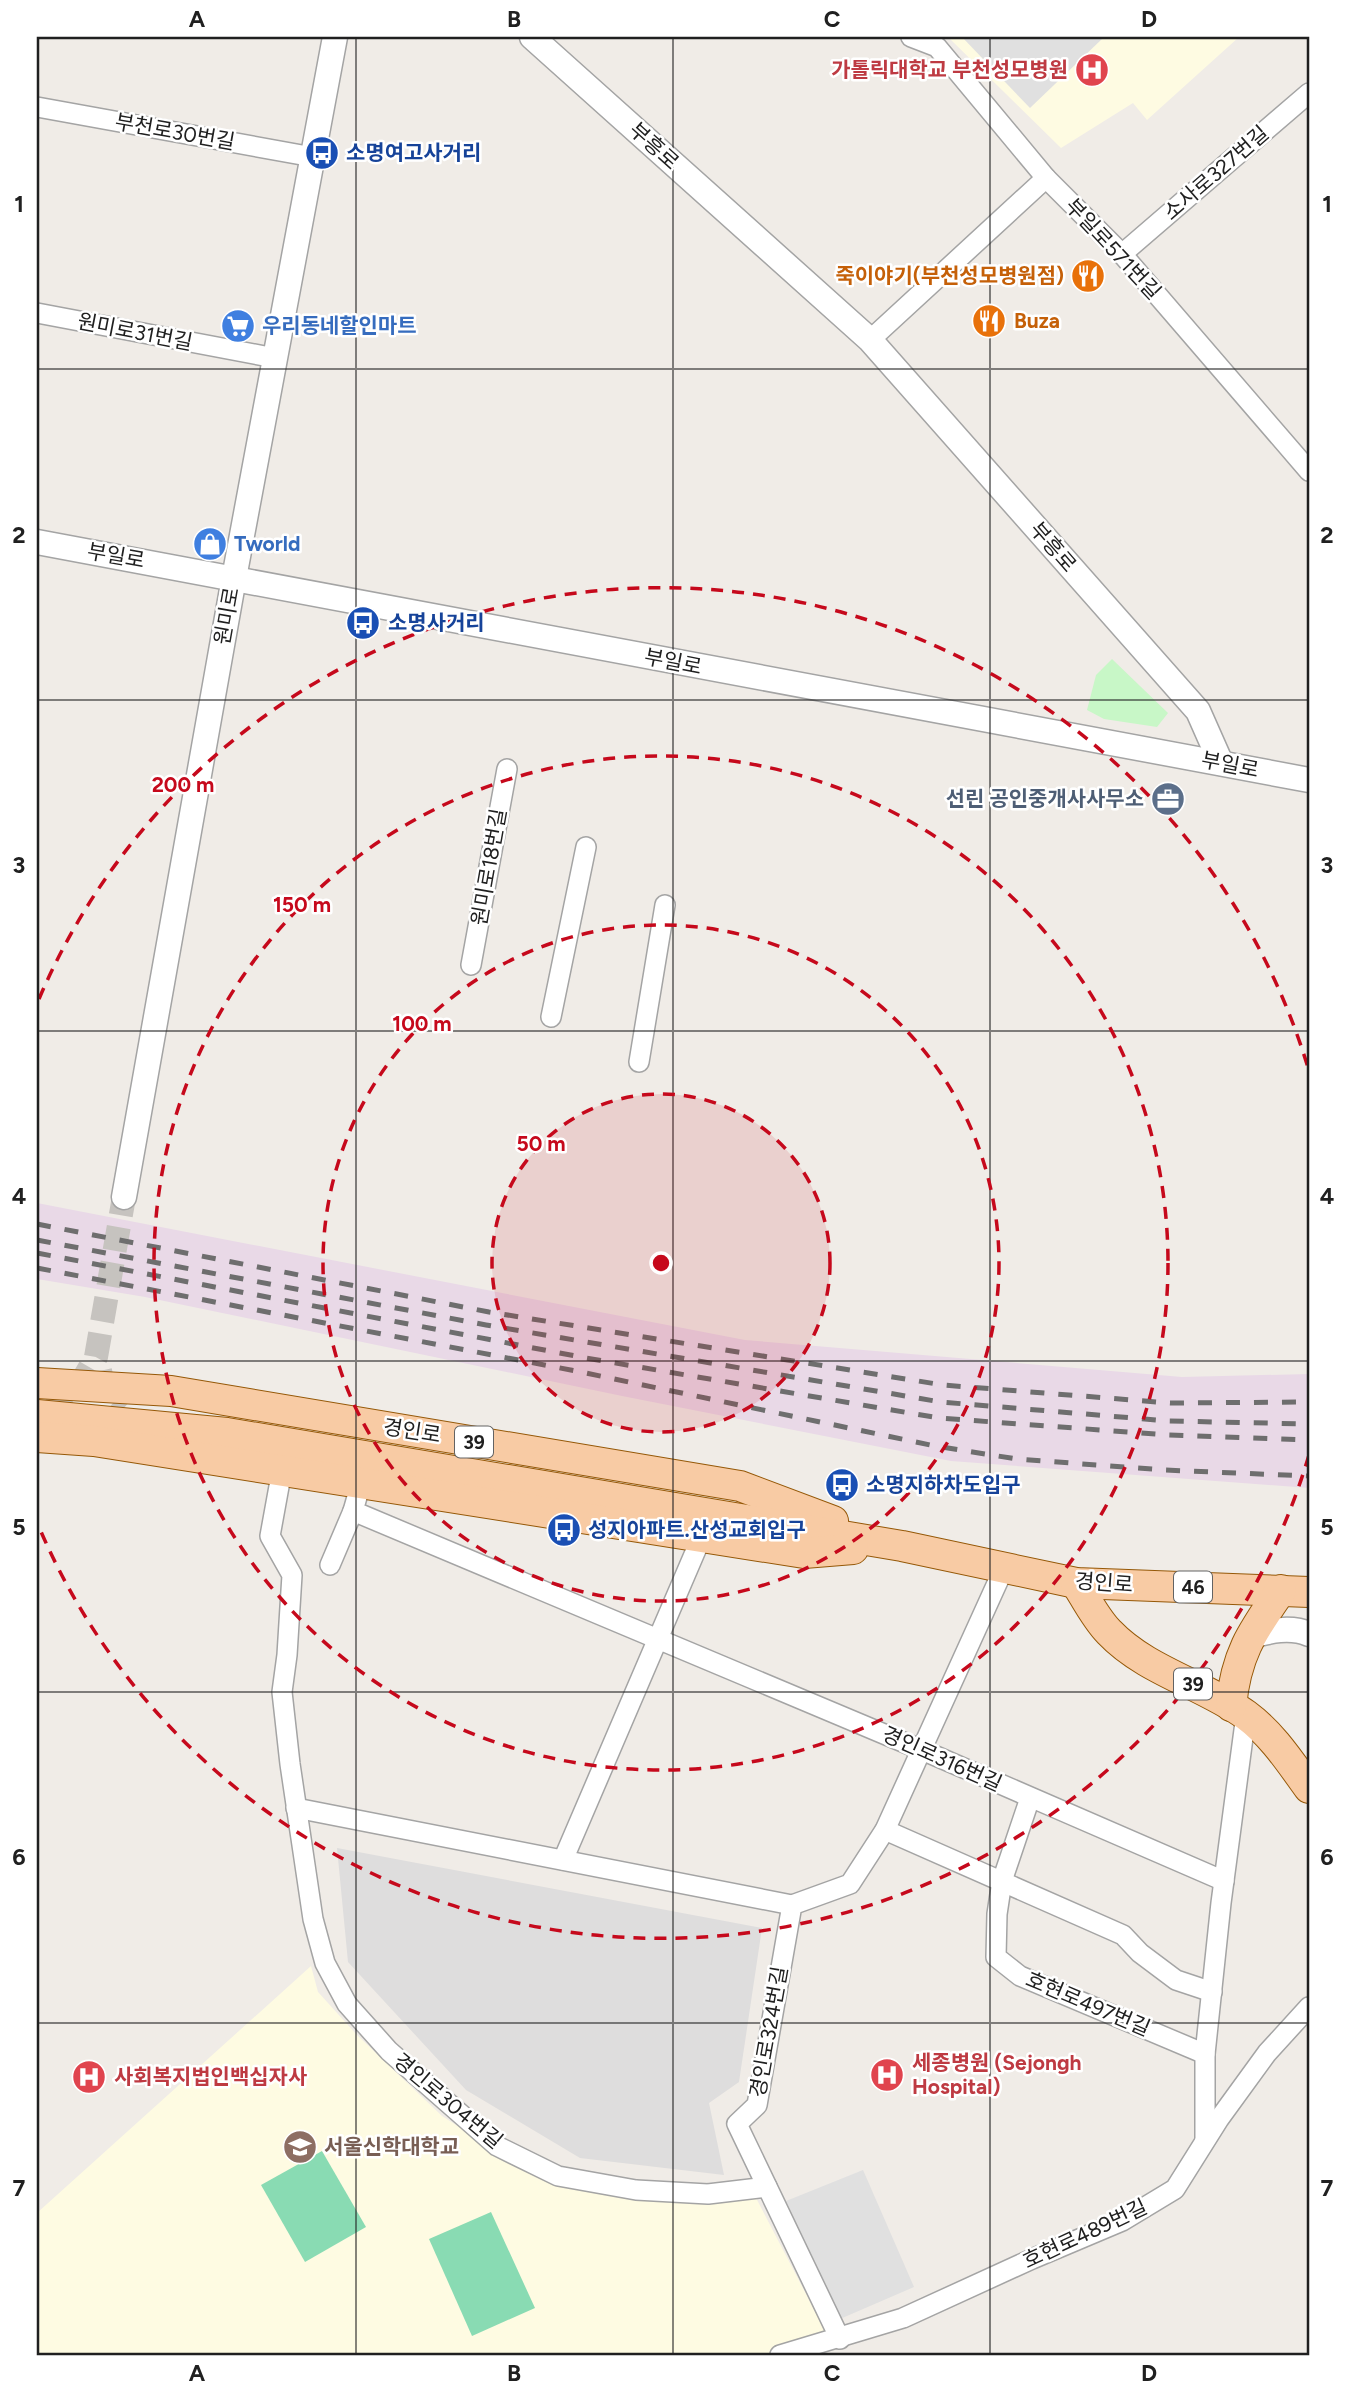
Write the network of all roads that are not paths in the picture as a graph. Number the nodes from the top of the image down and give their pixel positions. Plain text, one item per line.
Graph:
1 (335, 37) edge
2 (532, 37) edge
3 (911, 37) edge
4 (1309, 93) edge
5 (37, 107) edge
6 (313, 157) junction
7 (1046, 178) junction
8 (1122, 254) junction
9 (37, 313) edge
10 (870, 340) junction
11 (275, 358) junction
12 (1309, 471) edge
13 (37, 542) edge
14 (234, 578) junction
15 (1221, 762) junction
16 (507, 769) dead end
17 (1309, 780) edge
18 (586, 847) dead end
19 (665, 905) dead end
20 (471, 965) dead end
21 (551, 1017) dead end
22 (639, 1062) dead end
23 (124, 1196) tunnel mouth
24 (40, 1403) edge
25 (121, 1412) dead end
26 (37, 1437) edge
27 (282, 1470) junction
28 (361, 1483) junction
29 (353, 1511) junction
30 (832, 1521) junction
31 (702, 1536) junction
32 (902, 1546) junction
33 (330, 1564) dead end
34 (1004, 1567) junction
35 (1076, 1583) junction
36 (1295, 1591) edge
37 (1309, 1634) edge
38 (1250, 1636) junction
39 (658, 1639) junction
40 (1238, 1710) junction
41 (922, 1750) junction
42 (1309, 1788) edge
43 (1030, 1798) junction
44 (296, 1808) junction
45 (885, 1830) junction
46 (564, 1860) junction
47 (1002, 1881) junction
48 (1224, 1881) junction
49 (792, 1905) junction
50 (1212, 1992) junction
51 (1309, 2007) edge
52 (1205, 2054) junction
53 (1205, 2140) junction
54 (767, 2186) junction
55 (840, 2339) junction
56 (780, 2355) edge

1 - 6 street, 원미로
2 - 10 street, 부흥로
3 - 7 street, 부일로571번길
4 - 8 street, 소사로327번길
5 - 6 street, 부천로30번길
6 - 11 street, 원미로
7 - 8 street, 부일로571번길
7 - 10 street
8 - 12 street, 부일로571번길
9 - 11 street, 원미로31번길
10 - 15 street, 부흥로
11 - 14 street, 원미로
13 - 14 street, 부일로
14 - 15 street, 부일로
14 - 23 street, 원미로
15 - 17 street, 부일로
16 - 20 street, 원미로18번길
18 - 21 street
19 - 22 street
24 - 30 main road, 경인로 / 39
24 - 32 main road, 경인로 / 39
25 - 30 street
26 - 27 main road, 경인로 / 39
27 - 28 main road, 경인로 / 39
27 - 44 street, 경인로304번길
28 - 29 street
28 - 31 main road, 경인로 / 39
29 - 33 street
29 - 39 street
30 - 32 main road, 경인로 / 39
31 - 32 main road, 경인로 / 39
31 - 39 street
32 - 34 main road, 경인로 / 39
34 - 35 main road, 경인로 / 39
34 - 41 street
35 - 36 main road, 경인로 / 46
35 - 40 main road, 39
36 - 38 main road
37 - 38 street
38 - 40 main road
39 - 41 street, 경인로316번길
39 - 46 street
40 - 42 main road, 39
40 - 48 street
41 - 43 street, 경인로316번길
41 - 45 street
43 - 47 street
43 - 48 street, 경인로316번길
44 - 46 street
44 - 54 street, 경인로304번길
45 - 47 street
45 - 49 street
46 - 49 street
47 - 50 street
47 - 52 street, 호현로497번길
48 - 50 street
49 - 54 street, 경인로324번길
50 - 52 street
51 - 53 street, 호현로489번길
52 - 53 street
53 - 55 street, 호현로489번길
54 - 55 street, 경인로324번길
55 - 56 street, 호현로489번길

